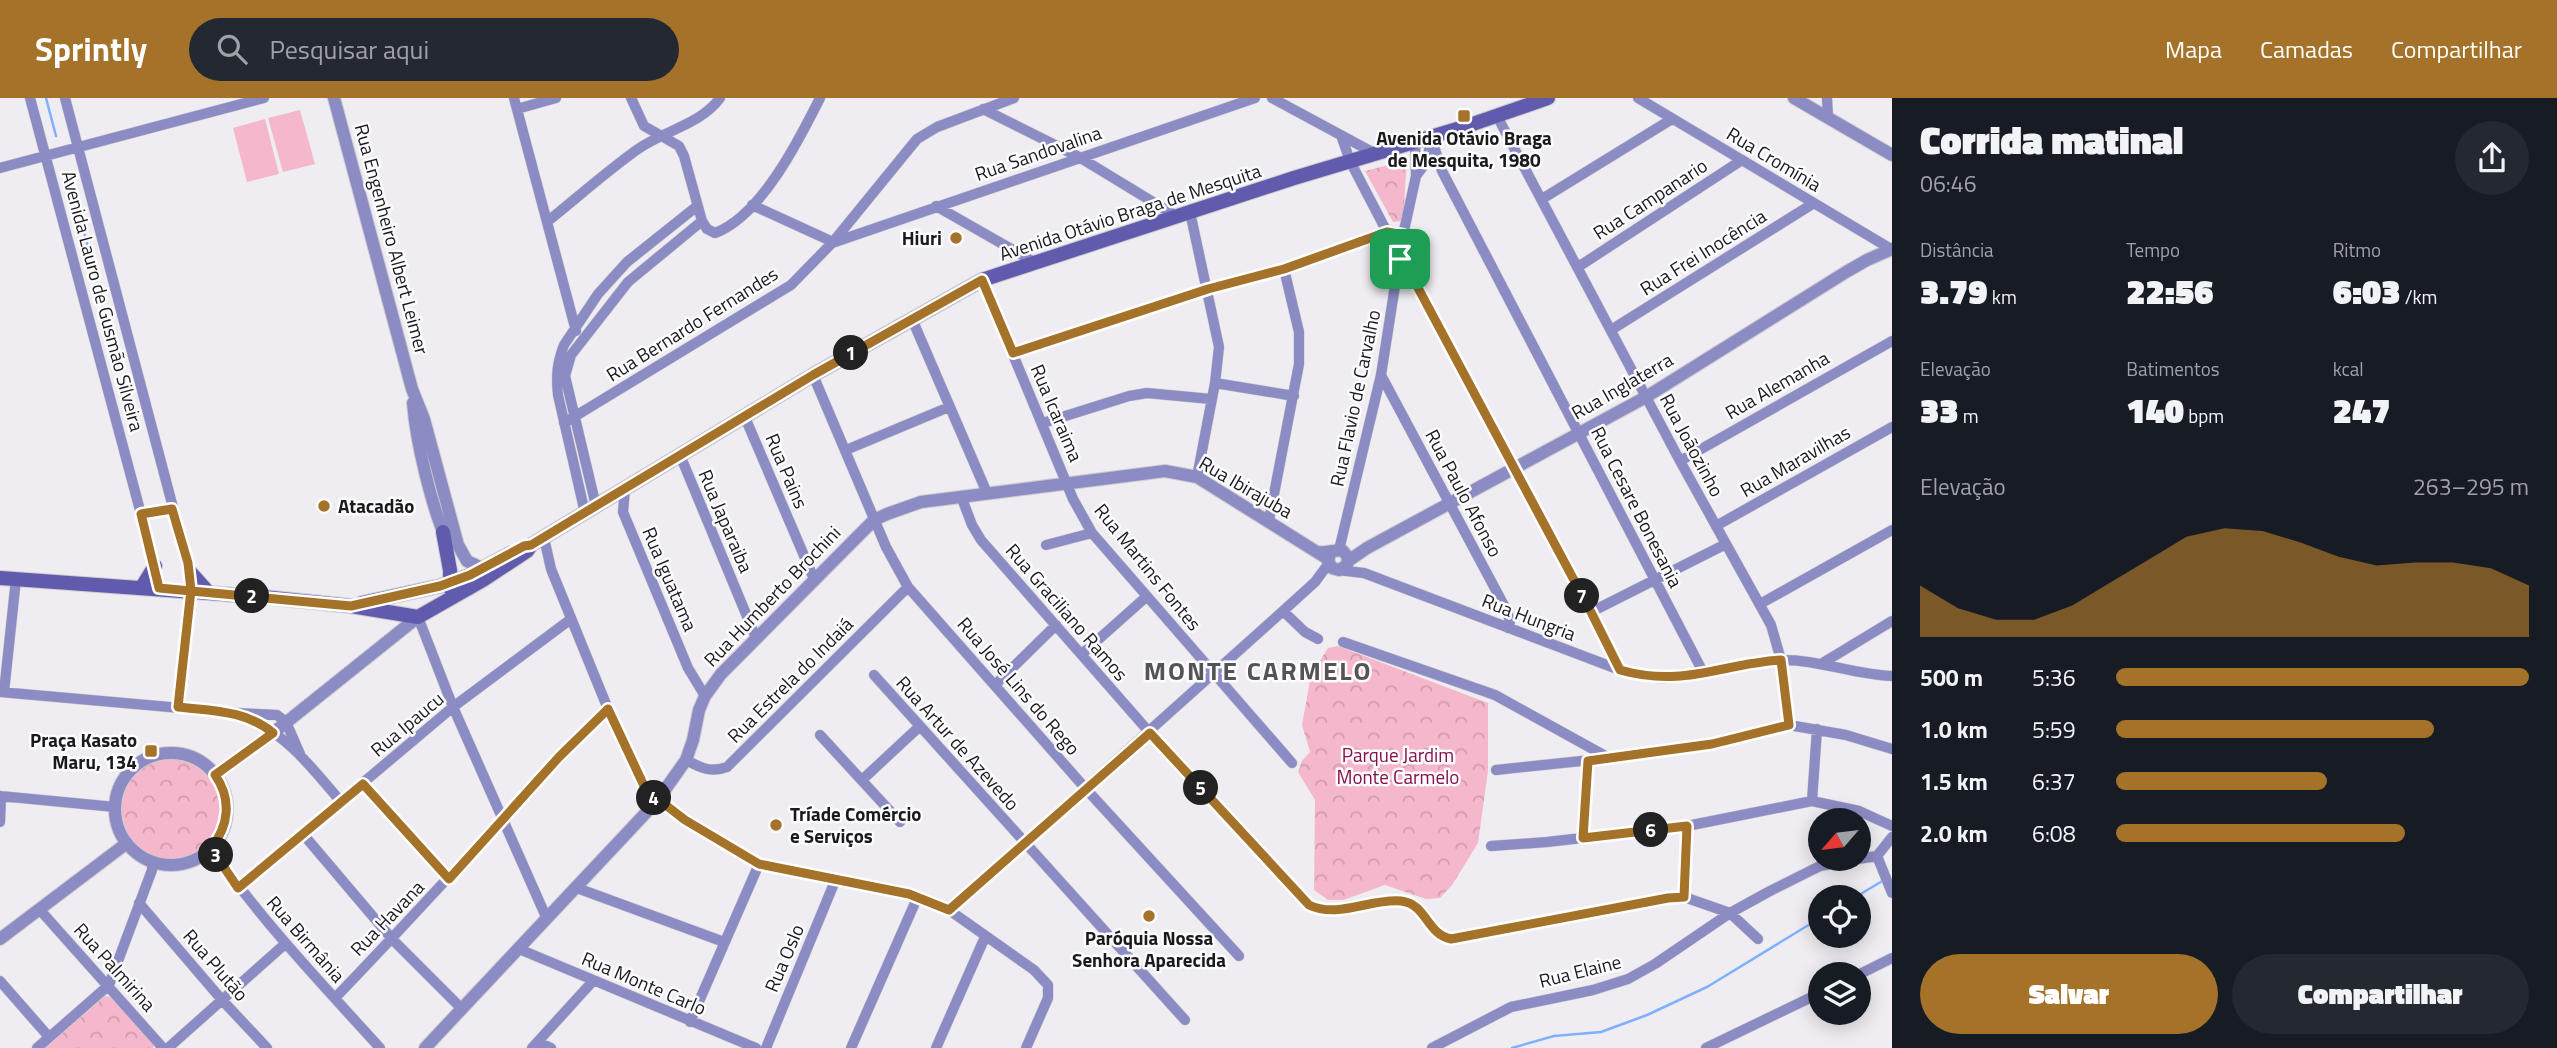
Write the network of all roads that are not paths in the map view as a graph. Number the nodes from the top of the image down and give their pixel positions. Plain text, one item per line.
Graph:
1 (30, 98) edge
2 (65, 98) edge
3 (264, 98) edge
4 (334, 98) edge
5 (556, 98) edge
6 (631, 98) edge
7 (720, 98) edge
8 (820, 98) edge
9 (1014, 98) edge
10 (1255, 98) edge
11 (1272, 98) edge
12 (1548, 98) edge
13 (1638, 98) edge
14 (1794, 98) edge
15 (1827, 98) edge
16 (515, 103) edge
17 (983, 109) junction
18 (1497, 116) junction
19 (1828, 117) junction
20 (1672, 119) junction
21 (1340, 133) junction
22 (661, 135) junction
23 (1431, 137) junction
24 (1415, 142) junction
25 (78, 146) junction
26 (1374, 153) junction
27 (46, 155) junction
28 (1892, 155) edge
29 (1079, 157) junction
30 (1742, 160) junction
31 (1350, 161) junction
32 (0, 168) edge
33 (1442, 171) junction
34 (1420, 172) junction
35 (1542, 200) junction
36 (1814, 204) junction
37 (752, 205) junction
38 (936, 206) junction
39 (696, 207) junction
40 (1183, 214) junction
41 (548, 221) junction
42 (702, 221) junction
43 (1387, 232) junction
44 (1404, 235) junction
45 (833, 242) junction
46 (1892, 249) edge
47 (1400, 259) junction
48 (1034, 262) junction
49 (1578, 267) junction
50 (1284, 269) junction
51 (982, 280) junction
52 (1208, 289) junction
53 (912, 319) junction
54 (575, 329) junction
55 (1611, 330) junction
56 (582, 341) junction
57 (1892, 341) edge
58 (1013, 353) junction
59 (813, 375) junction
60 (1381, 375) junction
61 (1215, 383) junction
62 (412, 389) junction
63 (1294, 396) junction
64 (1646, 397) junction
65 (1212, 400) junction
66 (948, 407) junction
67 (744, 415) junction
68 (574, 417) junction
69 (564, 423) junction
70 (1043, 423) junction
71 (1892, 427) edge
72 (1579, 433) junction
73 (846, 450) junction
74 (680, 456) junction
75 (1680, 461) junction
76 (1514, 469) junction
77 (1197, 477) junction
78 (1067, 483) junction
79 (625, 489) junction
80 (987, 493) junction
81 (961, 496) junction
82 (1450, 504) junction
83 (595, 507) junction
84 (172, 509) junction
85 (623, 512) junction
86 (141, 514) junction
87 (874, 520) junction
88 (1269, 520) junction
89 (1716, 526) junction
90 (1892, 530) edge
91 (443, 532) junction
92 (1092, 533) junction
93 (538, 541) junction
94 (1726, 544) junction
95 (1046, 545) dead end
96 (1336, 557) junction
97 (155, 566) junction
98 (190, 572) junction
99 (478, 574) junction
100 (0, 578) edge
101 (16, 579) junction
102 (814, 579) junction
103 (1655, 579) junction
104 (450, 585) junction
105 (142, 587) junction
106 (908, 587) junction
107 (159, 588) junction
108 (191, 590) junction
109 (208, 592) junction
110 (1146, 597) junction
111 (1760, 604) junction
112 (351, 606) junction
113 (1283, 611) junction
114 (1591, 612) junction
115 (418, 617) junction
116 (571, 619) junction
117 (1892, 621) edge
118 (1056, 625) junction
119 (1508, 628) junction
120 (756, 638) junction
121 (1318, 639) dead end
122 (1343, 642) dead end
123 (1082, 653) junction
124 (1781, 660) junction
125 (1821, 664) junction
126 (1620, 670) junction
127 (1214, 673) junction
128 (1704, 674) junction
129 (874, 675) dead end
130 (1892, 676) edge
131 (995, 685) junction
132 (2, 692) edge
133 (705, 696) junction
134 (178, 707) junction
135 (453, 707) junction
136 (608, 709) junction
137 (237, 713) junction
138 (286, 722) junction
139 (1789, 725) junction
140 (920, 726) junction
141 (1817, 729) junction
142 (273, 733) junction
143 (1150, 733) junction
144 (820, 735) dead end
145 (1892, 749) edge
146 (300, 754) junction
147 (1610, 758) junction
148 (686, 760) junction
149 (1588, 761) junction
150 (1292, 763) dead end
151 (1496, 771) dead end
152 (215, 775) junction
153 (862, 780) junction
154 (363, 784) junction
155 (1086, 789) junction
156 (1, 796) edge
157 (657, 801) junction
158 (1812, 801) junction
159 (341, 802) junction
160 (115, 807) junction
161 (502, 819) junction
162 (0, 822) edge
163 (900, 822) dead end
164 (1687, 826) junction
165 (1892, 826) edge
166 (303, 834) junction
167 (1892, 837) edge
168 (1583, 838) junction
169 (127, 843) junction
170 (1024, 844) junction
171 (1491, 846) dead end
172 (211, 848) junction
173 (1877, 856) junction
174 (1871, 857) edge
175 (152, 861) junction
176 (759, 864) junction
177 (1808, 872) edge
178 (449, 879) junction
179 (835, 881) junction
180 (238, 888) junction
181 (577, 888) junction
182 (1892, 893) edge
183 (918, 896) junction
184 (1684, 897) junction
185 (139, 903) junction
186 (40, 910) junction
187 (949, 910) junction
188 (1730, 913) junction
189 (547, 919) junction
190 (985, 937) junction
191 (0, 939) edge
192 (392, 939) junction
193 (1758, 939) dead end
194 (724, 942) junction
195 (285, 944) junction
196 (519, 949) junction
197 (1239, 956) dead end
198 (1892, 958) edge
199 (1871, 968) edge
200 (0, 981) edge
201 (593, 981) junction
202 (109, 985) junction
203 (335, 998) junction
204 (1808, 999) edge
205 (222, 1000) junction
206 (462, 1009) junction
207 (1185, 1020) dead end
208 (690, 1021) junction
209 (49, 1037) junction
210 (535, 1045) edge
211 (37, 1048) edge
212 (166, 1048) edge
213 (267, 1048) edge
214 (380, 1048) edge
215 (425, 1048) edge
216 (551, 1048) edge
217 (756, 1048) edge
218 (766, 1048) edge
219 (851, 1048) edge
220 (936, 1048) edge
221 (1026, 1048) edge
222 (1432, 1048) edge
223 (1706, 1048) edge

1 - 27 street, Avenida Lauro de Gusmão Silveira
2 - 25 street, Avenida Lauro de Gusmão Silveira
3 - 25 street
4 - 62 street, Rua Engenheiro Albert Leimer
5 - 16 street
6 - 22 street
7 - 22 street
8 - 37 street
9 - 17 street, Rua Bernardo Fernandes
10 - 29 street, Rua Sandovalina
11 - 21 street
12 - 18 main road, Avenida Otávio Braga de Mesquita
13 - 20 street, Rua Cromínia
14 - 19 street
15 - 19 street
16 - 41 street
17 - 29 street
17 - 45 street, Rua Bernardo Fernandes
18 - 23 main road, Avenida Otávio Braga de Mesquita
18 - 35 street, Rua Joãozinho
19 - 28 street
20 - 30 street, Rua Cromínia
20 - 35 street
21 - 26 street
21 - 31 street
22 - 39 street
22 - 41 street
23 - 24 main road, Avenida Otávio Braga de Mesquita
23 - 33 street, Rua Cesare Bonesania
23 - 34 street, Rua Flavio de Carvalho
24 - 26 main road, Avenida Otávio Braga de Mesquita
24 - 34 street, Rua Flavio de Carvalho
25 - 27 street
25 - 84 street, Avenida Lauro de Gusmão Silveira
26 - 31 main road, Avenida Otávio Braga de Mesquita
27 - 32 street
27 - 86 street, Avenida Lauro de Gusmão Silveira
29 - 38 street, Rua Sandovalina
29 - 40 street
30 - 36 street, Rua Cromínia
30 - 49 street, Rua Campanario
31 - 40 main road, Avenida Otávio Braga de Mesquita
31 - 43 street
33 - 34 street
33 - 72 street, Rua Cesare Bonesania
34 - 44 street, Rua Flavio de Carvalho
35 - 49 street, Rua Joãozinho
36 - 46 street, Rua Cromínia
36 - 55 street, Rua Frei Inocência
37 - 42 street
37 - 45 street
38 - 45 street, Rua Sandovalina
38 - 48 street
39 - 42 street
39 - 54 street
40 - 48 main road, Avenida Otávio Braga de Mesquita
40 - 52 street
41 - 54 street
42 - 56 street
43 - 44 street
43 - 50 street
44 - 47 street, Rua Flavio de Carvalho
45 - 68 street, Rua Bernardo Fernandes
46 - 64 street, Rua Inglaterra
47 - 60 street, Rua Flavio de Carvalho
47 - 76 street
48 - 51 main road, Avenida Otávio Braga de Mesquita
49 - 55 street, Rua Joãozinho
50 - 52 street
50 - 63 street
51 - 53 main road, Avenida Otávio Braga de Mesquita
51 - 58 street, Rua Icaraima
52 - 58 street
52 - 61 street
53 - 59 main road, Avenida Otávio Braga de Mesquita
53 - 66 street
54 - 56 street
54 - 69 street
55 - 64 street, Rua Joãozinho
56 - 68 street
57 - 75 street, Rua Alemanha
58 - 70 street, Rua Icaraima
59 - 67 main road, Avenida Otávio Braga de Mesquita
59 - 73 street, Rua José Lins do Rego
60 - 82 street, Rua Paulo Afonso
60 - 96 street, Rua Flavio de Carvalho
61 - 63 street
61 - 65 street
62 - 91 street, Rua Engenheiro Albert Leimer
62 - 99 street, Rua Engenheiro Albert Leimer
63 - 88 street
64 - 72 street, Rua Inglaterra
64 - 75 street, Rua Joãozinho
65 - 70 street
65 - 77 street
66 - 73 street
66 - 80 street
67 - 74 main road, Avenida Otávio Braga de Mesquita
67 - 102 street, Rua Pains
68 - 69 street, Rua Bernardo Fernandes
68 - 83 street
69 - 83 street
70 - 78 street, Rua Icaraima
71 - 89 street, Rua Maravilhas
72 - 76 street, Rua Inglaterra
72 - 103 street, Rua Cesare Bonesania
73 - 87 street, Rua José Lins do Rego
74 - 79 main road, Avenida Otávio Braga de Mesquita
74 - 120 street, Rua Japaraiba
75 - 89 street, Rua Joãozinho
76 - 82 street, Rua Inglaterra
76 - 114 street
77 - 78 street, Rua Ibirajuba
77 - 88 street, Rua Ibirajuba
78 - 80 street, Rua Humberto Brochini
78 - 92 street, Rua Martins Fontes
79 - 83 main road, Avenida Otávio Braga de Mesquita
79 - 85 street, Rua Iguatama
80 - 81 street, Rua Humberto Brochini
81 - 87 street, Rua Humberto Brochini
81 - 118 street, Rua Graciliano Ramos
82 - 96 street, Rua Inglaterra
82 - 119 street, Rua Paulo Afonso
83 - 85 street, Rua Iguatama
83 - 93 main road, Avenida Otávio Braga de Mesquita
84 - 86 street
84 - 98 street, Avenida Lauro de Gusmão Silveira
85 - 133 street, Rua Iguatama
86 - 97 street, Avenida Lauro de Gusmão Silveira
87 - 102 street, Rua Humberto Brochini
87 - 106 street, Rua José Lins do Rego
88 - 96 street, Rua Ibirajuba
89 - 94 street, Rua Joãozinho
90 - 111 street
91 - 99 street, Rua Engenheiro Albert Leimer
91 - 104 main road
92 - 95 street
92 - 110 street, Rua Martins Fontes
93 - 99 main road, Avenida Otávio Braga de Mesquita
93 - 116 street
94 - 103 street
94 - 111 street, Rua Joãozinho
96 - 113 street
96 - 119 street, Rua Hungria
97 - 105 main road
97 - 107 street, Avenida Lauro de Gusmão Silveira
98 - 108 street, Avenida Lauro de Gusmão Silveira
98 - 109 main road
99 - 104 main road
99 - 115 main road, Avenida Otávio Braga de Mesquita
100 - 101 main road
101 - 105 main road
101 - 132 street
102 - 120 street, Rua Humberto Brochini
103 - 114 street
103 - 128 street, Rua Cesare Bonesania
104 - 112 main road
104 - 115 main road
105 - 107 main road
106 - 131 street, Rua José Lins do Rego
106 - 148 street, Rua Estrela do Indaiá
107 - 108 main road
108 - 109 main road
108 - 134 street, Avenida Lauro de Gusmão Silveira
109 - 112 main road
110 - 123 street
110 - 127 street, Rua Martins Fontes
111 - 124 street, Rua Joãozinho
112 - 115 main road
113 - 121 street
113 - 127 street
114 - 126 street
115 - 135 street
115 - 138 street
116 - 135 street, Rua Ipaucu
116 - 136 street
117 - 125 street
118 - 123 street, Rua Graciliano Ramos
118 - 131 street
119 - 126 street, Rua Hungria
120 - 133 street, Rua Humberto Brochini
122 - 147 street
123 - 143 street, Rua Graciliano Ramos
124 - 125 street, Rua Hungria
124 - 128 street, Rua Hungria
124 - 139 street, Rua Joãozinho
125 - 130 street, Rua Hungria
126 - 128 street, Rua Hungria
127 - 143 street
127 - 150 street, Rua Martins Fontes
129 - 140 street, Rua Artur de Azevedo
131 - 155 street, Rua José Lins do Rego
132 - 134 street
133 - 148 street, Rua Humberto Brochini
134 - 137 street
135 - 154 street, Rua Ipaucu
135 - 161 street
136 - 157 street
136 - 161 street, Rua Havana
137 - 138 street
137 - 142 street
138 - 142 street
138 - 146 street
139 - 141 street
139 - 147 street
140 - 153 street
140 - 170 street, Rua Artur de Azevedo
141 - 145 street
141 - 158 street
142 - 146 street
142 - 152 street
143 - 155 street
143 - 184 street, Rua Graciliano Ramos
144 - 153 street
146 - 159 street
147 - 149 street
148 - 157 street, Rua Humberto Brochini
149 - 151 street
149 - 168 street
152 - 160 street
152 - 172 street
153 - 163 street
154 - 159 street, Rua Ipaucu
154 - 178 street
155 - 170 street
155 - 197 street, Rua José Lins do Rego
156 - 160 street
156 - 162 street
157 - 176 street
157 - 181 street, Rua Humberto Brochini
158 - 164 street
158 - 165 street
159 - 166 street, Rua Ipaucu
160 - 169 street
161 - 178 street, Rua Havana
161 - 189 street
164 - 168 street
164 - 184 street
166 - 180 street, Rua Ipaucu
166 - 192 street
167 - 173 street
168 - 171 street
169 - 175 street
169 - 186 street
170 - 187 street
170 - 207 street, Rua Artur de Azevedo
172 - 175 street
172 - 180 street, Rua Birmânia
173 - 174 street, Rua Elaine
173 - 182 street
175 - 185 street
176 - 179 street
176 - 194 street
177 - 188 street, Rua Elaine
178 - 192 street, Rua Havana
179 - 183 street
179 - 218 street, Rua Oslo
180 - 195 street, Rua Birmânia
181 - 189 street, Rua Humberto Brochini
181 - 194 street
183 - 187 street
183 - 219 street
184 - 188 street
185 - 202 street
185 - 205 street, Rua Plutão
186 - 191 street
186 - 202 street, Rua Palmirina
187 - 190 street
188 - 193 street
188 - 222 street, Rua Elaine
189 - 196 street, Rua Humberto Brochini
190 - 220 street
190 - 221 street
192 - 203 street, Rua Havana
192 - 206 street
194 - 208 street
195 - 203 street, Rua Birmânia
195 - 205 street
196 - 201 street, Rua Monte Carlo
196 - 206 street, Rua Humberto Brochini
198 - 199 street
200 - 209 street
201 - 208 street, Rua Monte Carlo
201 - 210 street
202 - 209 street
202 - 212 street, Rua Palmirina
203 - 214 street, Rua Birmânia
204 - 223 street
205 - 212 street
205 - 213 street, Rua Plutão
206 - 215 street, Rua Humberto Brochini
208 - 217 street, Rua Monte Carlo
209 - 211 street
210 - 216 street

